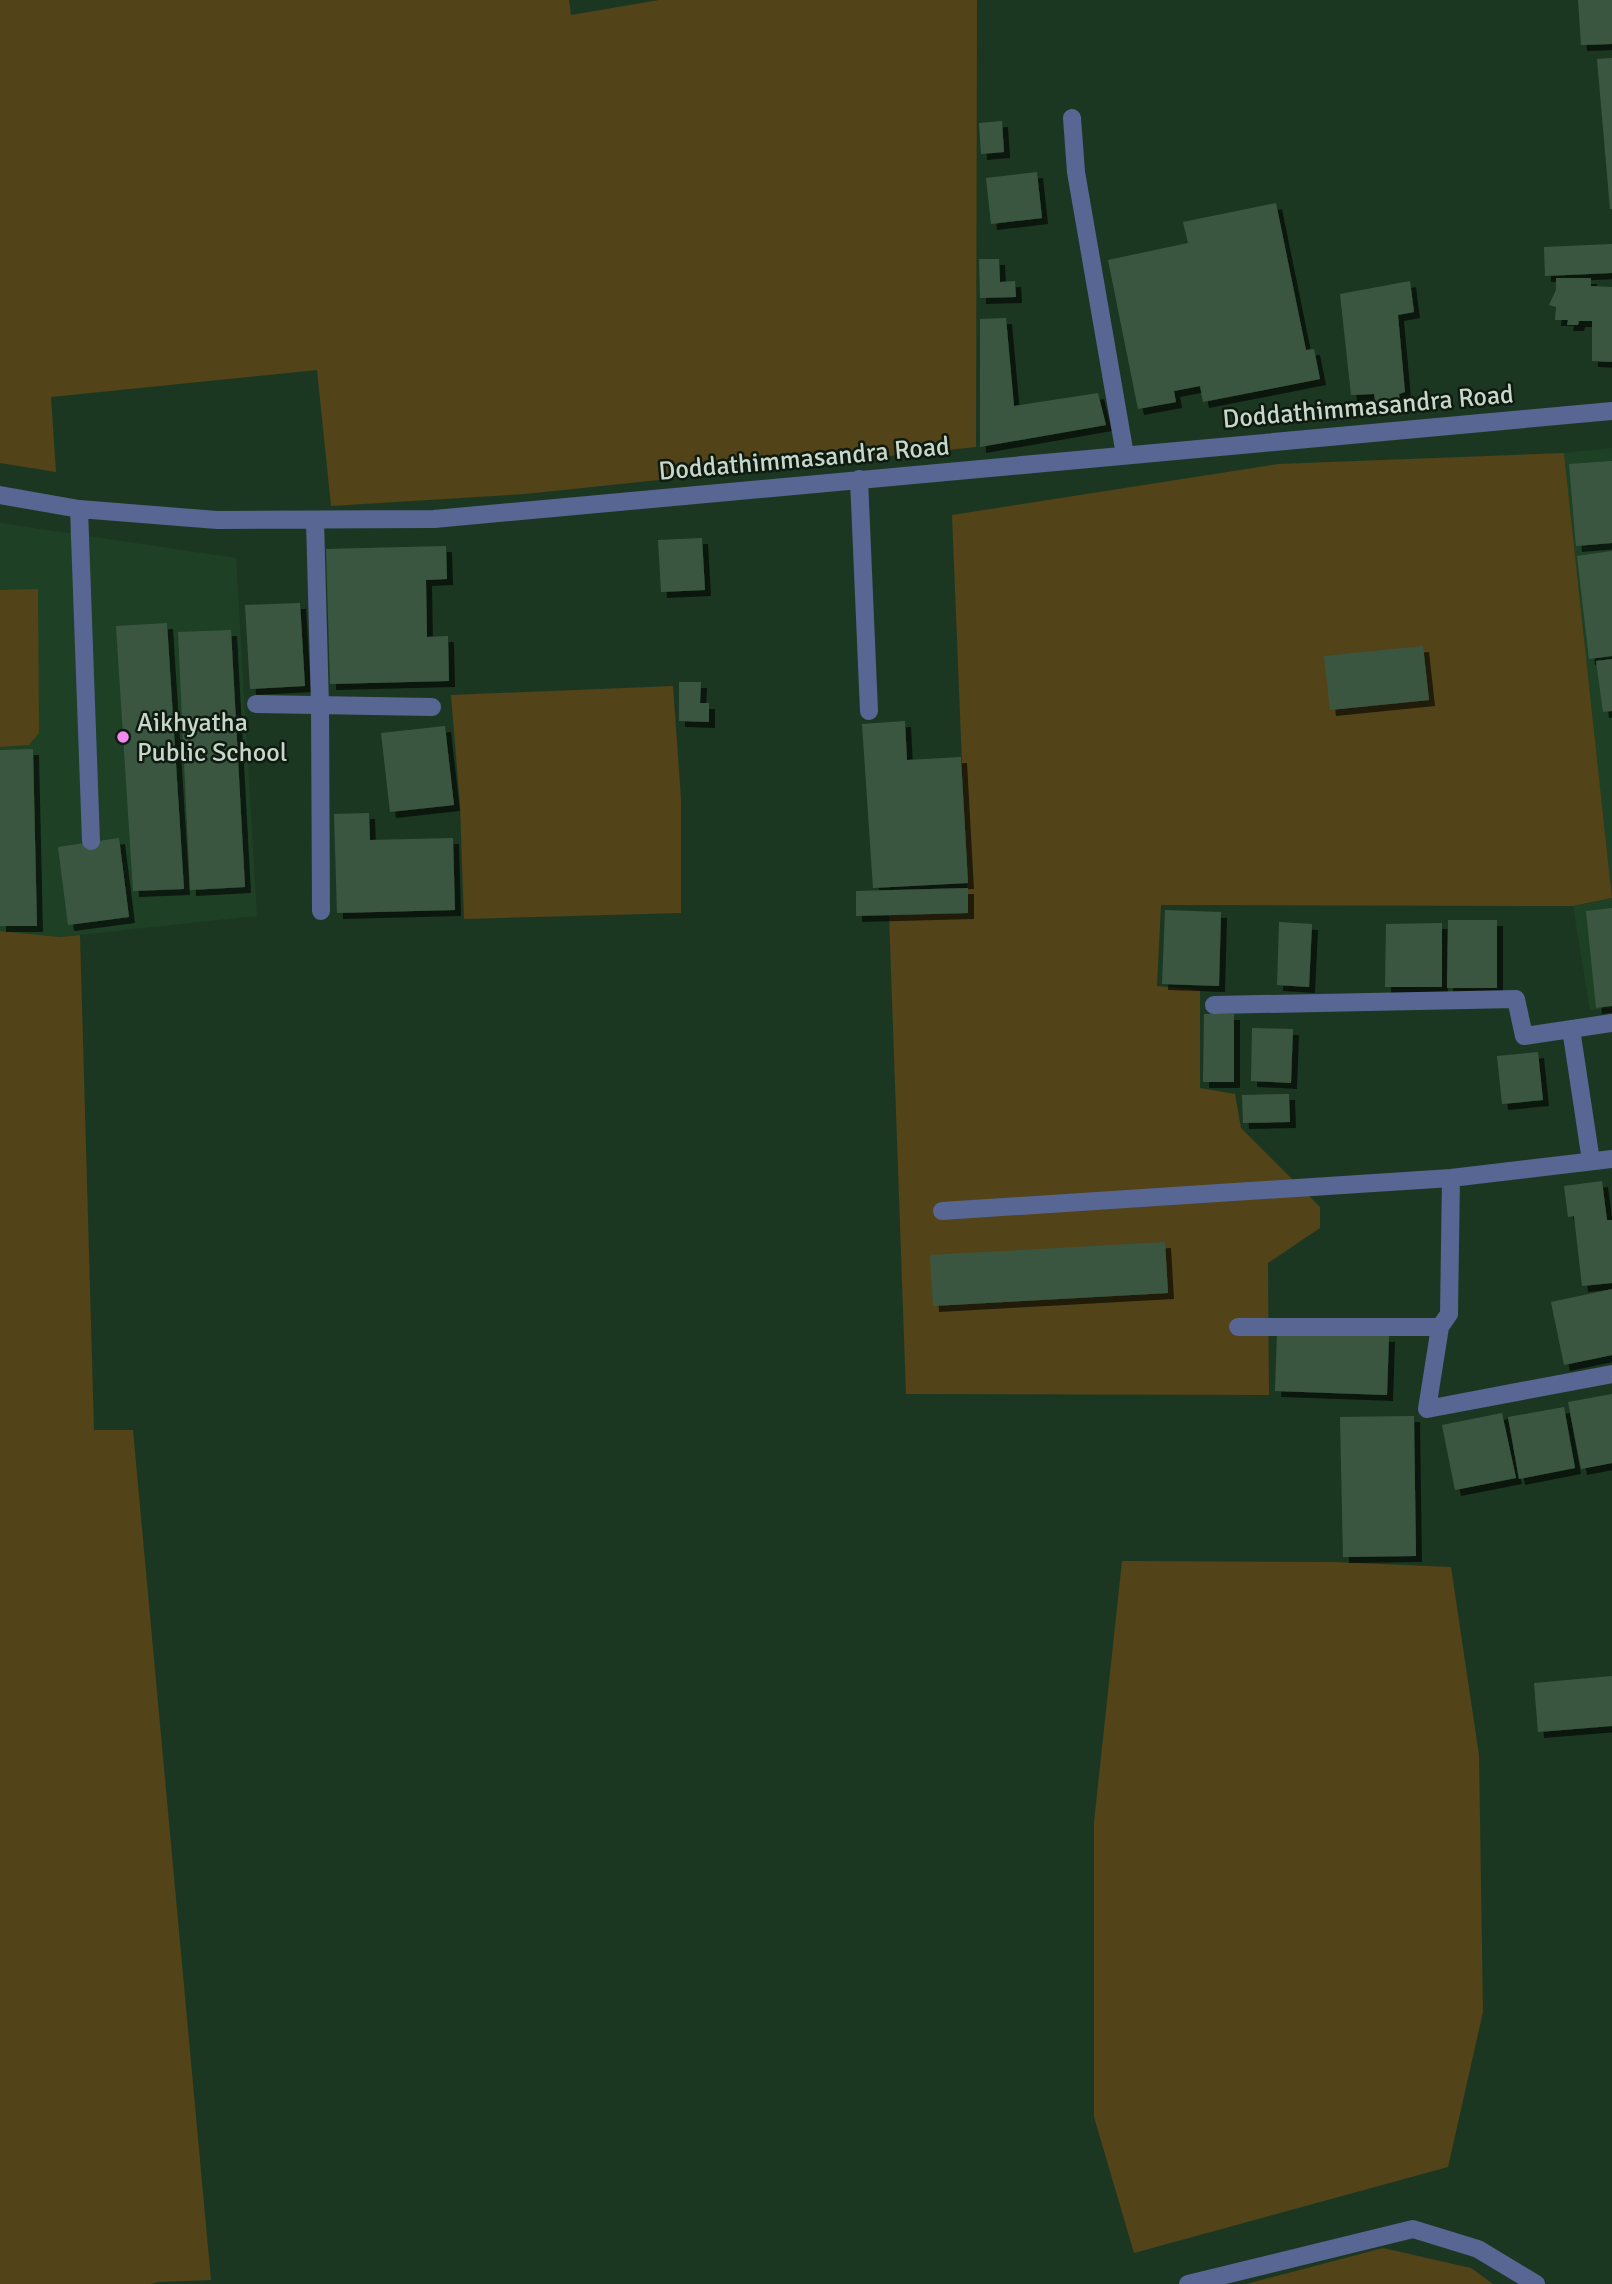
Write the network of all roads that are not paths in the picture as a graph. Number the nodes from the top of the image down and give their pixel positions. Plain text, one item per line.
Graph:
1 (1072, 118) dead end
2 (1612, 411) edge
3 (1125, 454) junction
4 (859, 479) junction
5 (0, 495) edge
6 (79, 509) junction
7 (315, 520) junction
8 (256, 704) dead end
9 (320, 706) junction
10 (432, 708) dead end
11 (869, 711) dead end
12 (91, 841) dead end
13 (321, 911) dead end
14 (1214, 1005) dead end
15 (1612, 1023) edge
16 (1571, 1029) junction
17 (1612, 1159) edge
18 (1591, 1161) junction
19 (1451, 1178) junction
20 (942, 1211) dead end
21 (1238, 1326) dead end
22 (1440, 1327) junction
23 (1612, 1374) edge
24 (1188, 2284) edge
25 (1536, 2284) edge

1 - 3 street
2 - 3 street, Doddathimmasandra Road
3 - 4 street, Doddathimmasandra Road
4 - 7 street, Doddathimmasandra Road
4 - 11 street
5 - 6 street, Doddathimmasandra Road
6 - 7 street, Doddathimmasandra Road
6 - 12 street
7 - 9 street
8 - 9 street
9 - 10 street
9 - 13 street
14 - 16 street
15 - 16 street
16 - 18 street
17 - 18 street
18 - 19 street
19 - 20 street
19 - 22 street
21 - 22 street
22 - 23 street
24 - 25 street

